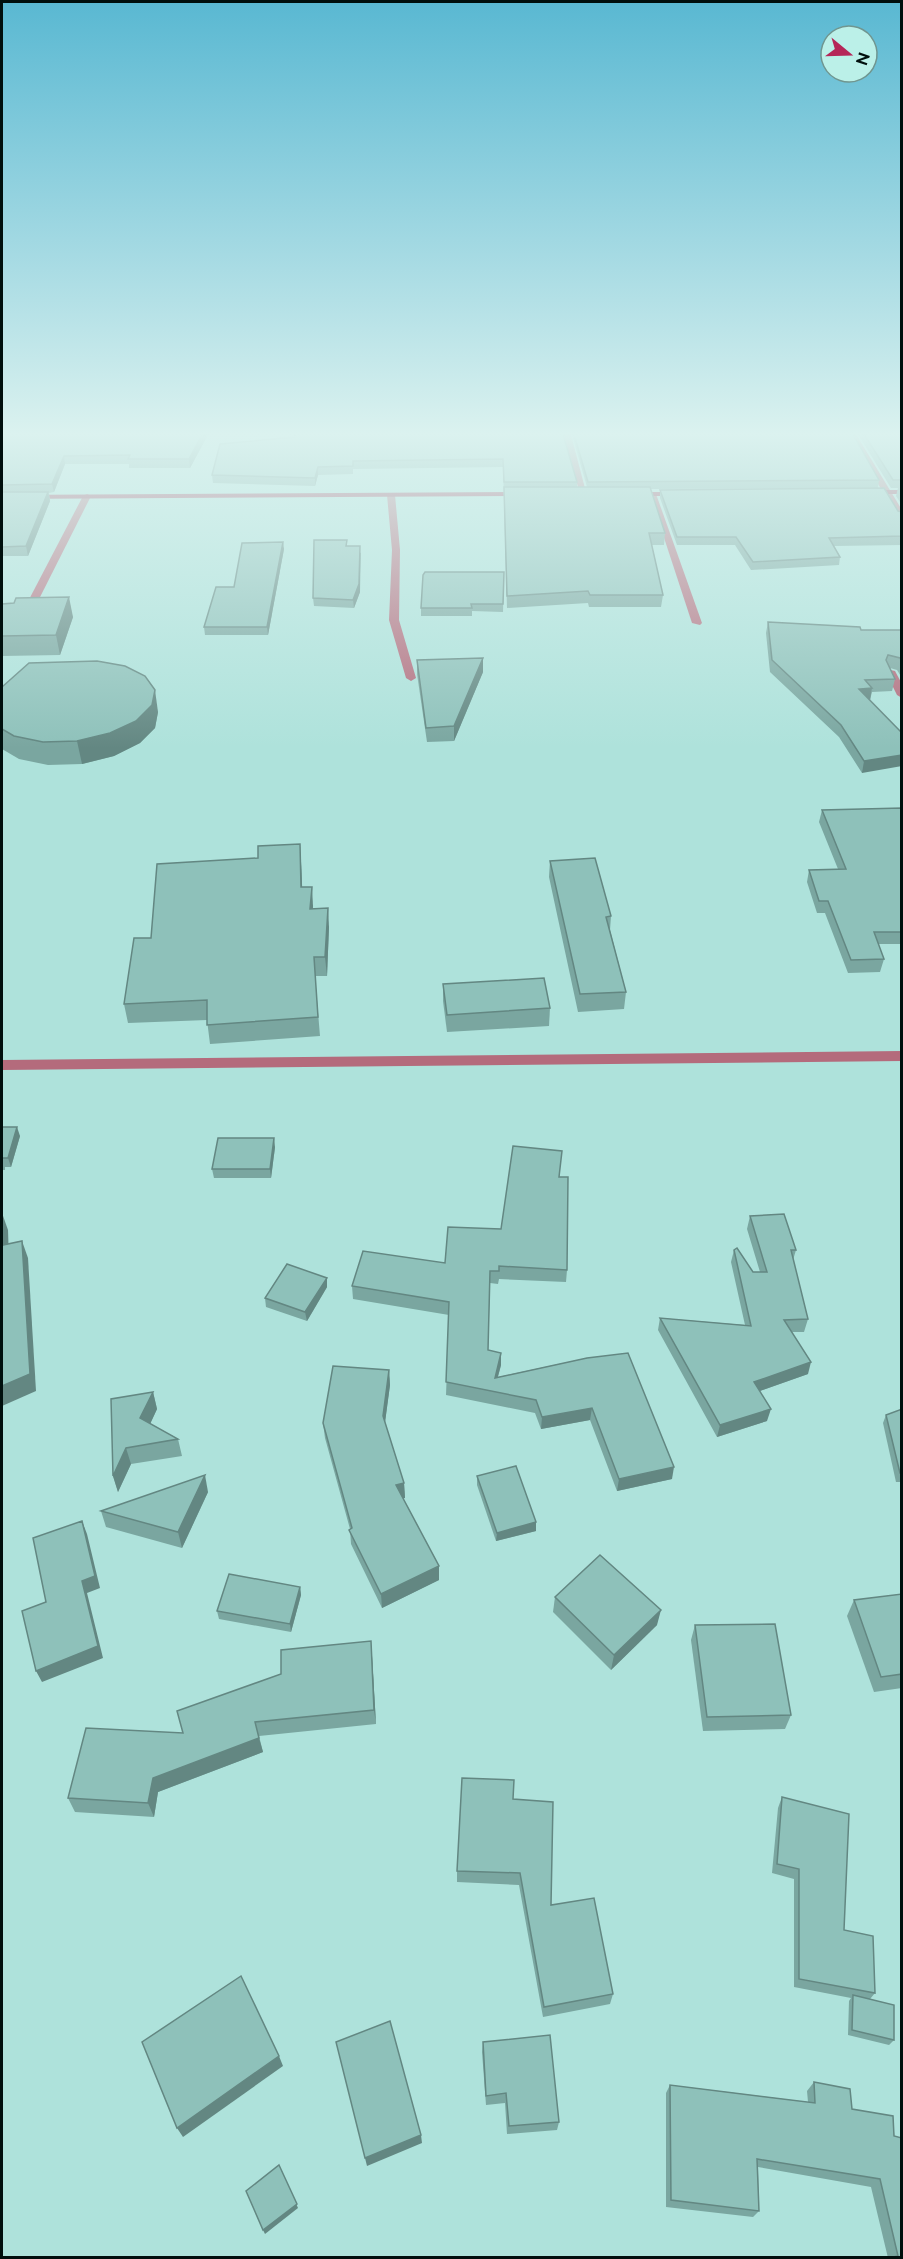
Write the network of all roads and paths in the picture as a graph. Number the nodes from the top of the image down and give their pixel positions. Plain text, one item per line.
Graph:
1 (66, 536) edge
2 (395, 536) edge
3 (667, 536) edge
4 (28, 610) edge
5 (697, 623) dead end
6 (890, 671) edge
7 (411, 678) dead end
8 (902, 695) edge
9 (902, 1056) edge
10 (2, 1065) edge

1 - 4 street
2 - 7 street
3 - 5 street
6 - 8 street
9 - 10 street

